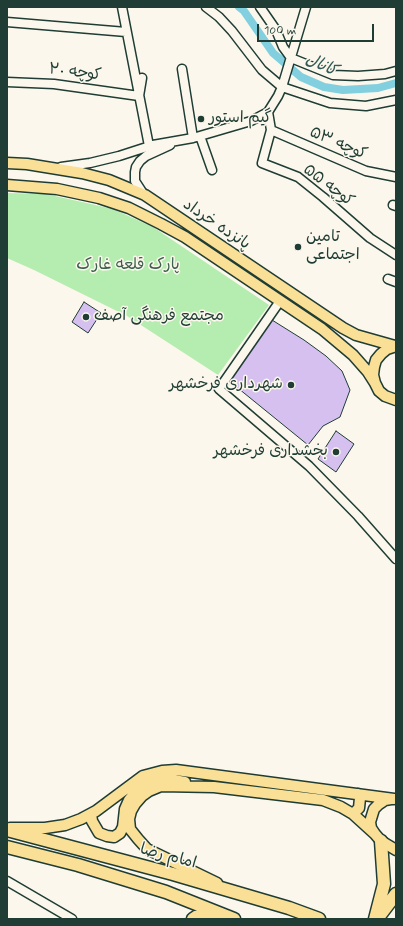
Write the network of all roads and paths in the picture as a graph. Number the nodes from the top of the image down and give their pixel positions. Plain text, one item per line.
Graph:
1 (122, 7) edge
2 (206, 7) edge
3 (260, 7) edge
4 (306, 7) edge
5 (7, 22) edge
6 (126, 32) junction
7 (291, 58) junction
8 (182, 69) dead end
9 (396, 71) edge
10 (142, 78) dead end
11 (7, 82) edge
12 (283, 83) junction
13 (139, 96) junction
14 (396, 100) edge
15 (268, 112) junction
16 (271, 130) junction
17 (197, 138) junction
18 (178, 142) junction
19 (149, 146) junction
20 (7, 163) edge
21 (52, 169) junction
22 (212, 170) dead end
23 (396, 177) edge
24 (7, 185) edge
25 (144, 195) junction
26 (396, 254) edge
27 (280, 301) junction
28 (395, 346) edge
29 (375, 383) junction
30 (396, 400) edge
31 (396, 559) edge
32 (214, 787) junction
33 (358, 794) junction
34 (395, 799) edge
35 (91, 814) junction
36 (353, 814) junction
37 (7, 829) edge
38 (378, 838) junction
39 (7, 847) edge
40 (396, 850) edge
41 (7, 881) edge
42 (237, 892) junction
43 (396, 894) edge
44 (230, 917) edge
45 (72, 919) edge
46 (194, 919) edge
47 (319, 919) edge
48 (376, 919) edge

1 - 6 street
2 - 12 street
3 - 7 street
4 - 7 street
5 - 6 street
6 - 13 street
7 - 9 street
7 - 12 street
8 - 17 street
10 - 13 street
11 - 13 street, کوچه ۲۰
12 - 14 street
12 - 15 street
13 - 19 street
15 - 16 street, کوچه ۵۵
15 - 17 street
16 - 23 street, کوچه ۵۳
16 - 26 street, کوچه ۵۵
17 - 18 street
17 - 22 street
18 - 19 street
18 - 25 street
19 - 21 street
20 - 21 main road, پانزده خرداد
21 - 25 main road, پانزده خرداد
24 - 27 main road, پانزده خرداد
25 - 28 main road, پانزده خرداد
27 - 29 main road, پانزده خرداد
27 - 31 street
28 - 29 main road
29 - 30 main road, پانزده خرداد
32 - 35 main road
32 - 36 main road
32 - 42 main road
33 - 34 main road
33 - 35 main road
33 - 36 main road
34 - 38 main road
35 - 37 main road
36 - 38 main road
37 - 42 highway, امام رضا
38 - 40 main road
38 - 48 highway
39 - 44 highway, امام رضا
41 - 45 street
42 - 47 highway, امام رضا
43 - 48 highway
44 - 46 highway

